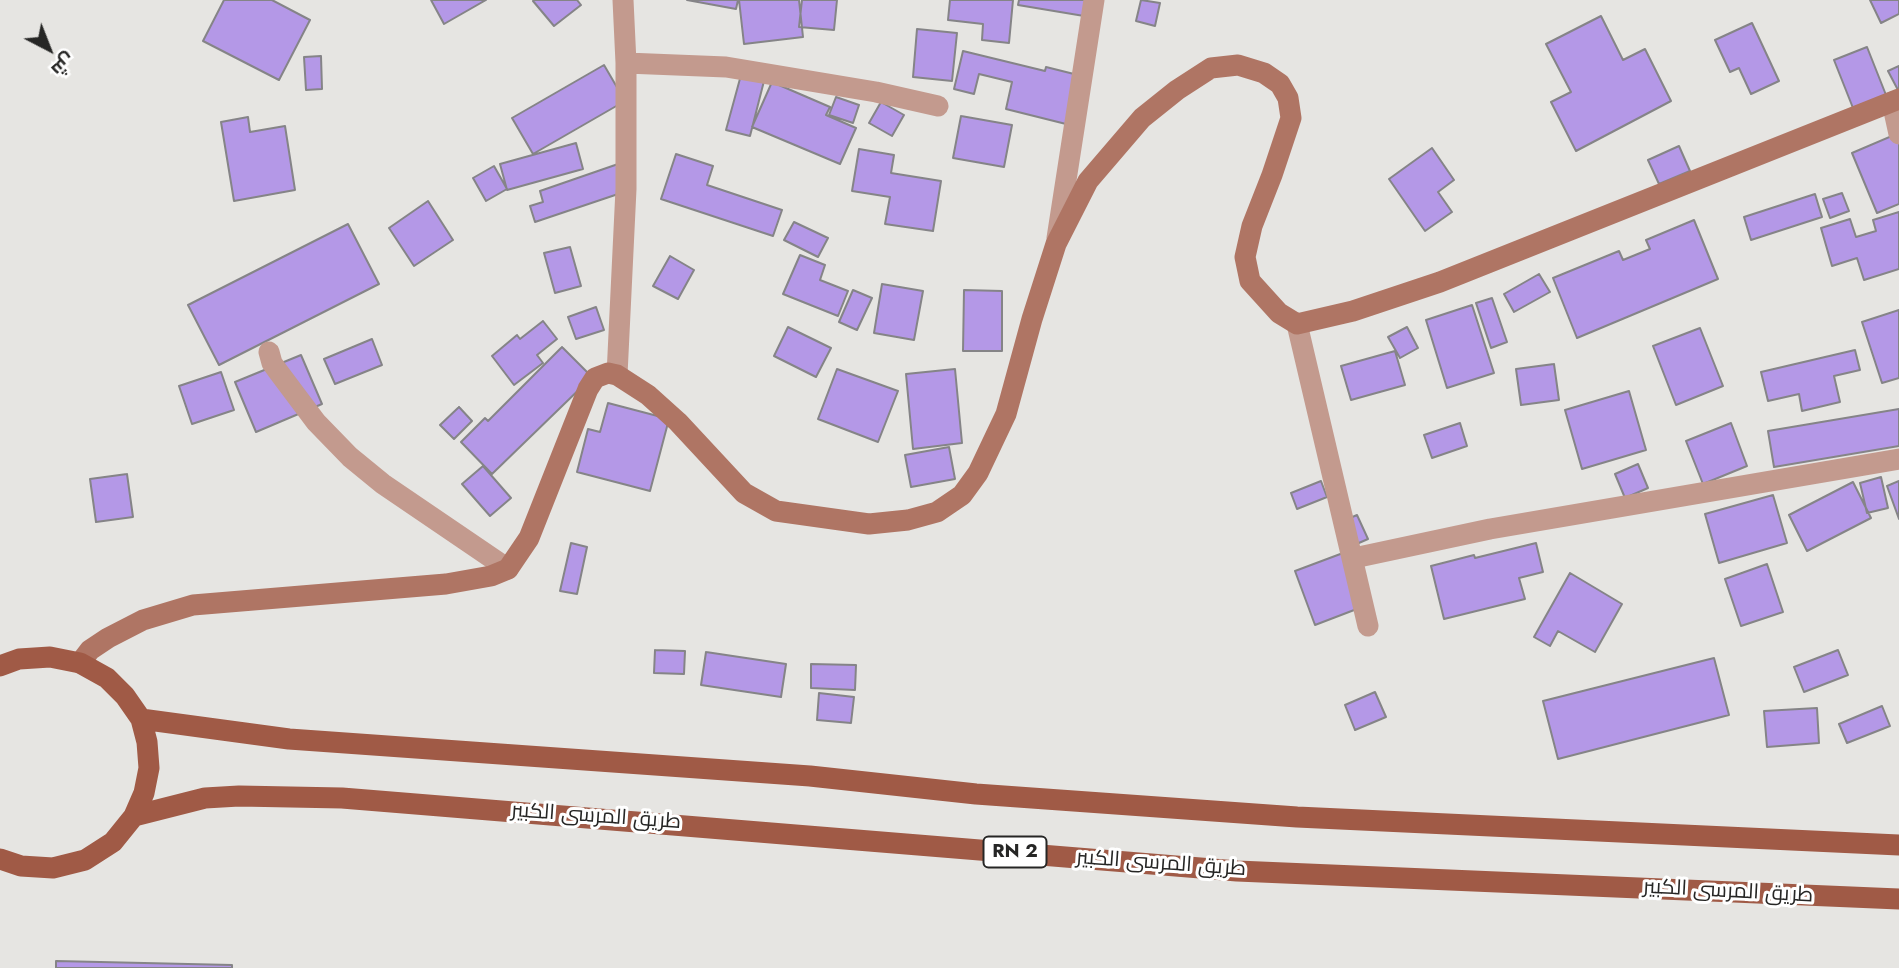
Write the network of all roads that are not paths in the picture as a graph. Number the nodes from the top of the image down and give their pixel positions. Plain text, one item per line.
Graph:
1 (623, 0) edge
2 (1094, 0) edge
3 (626, 63) junction
4 (1896, 100) edge
5 (938, 106) dead end
6 (1899, 134) edge
7 (1056, 244) junction
8 (1297, 324) junction
9 (269, 352) dead end
10 (617, 375) junction
11 (1899, 459) edge
12 (1354, 558) junction
13 (508, 569) junction
14 (1368, 626) dead end
15 (80, 663) junction
16 (0, 666) edge
17 (141, 719) junction
18 (134, 816) junction
19 (1899, 845) edge
20 (0, 859) edge
21 (1899, 900) edge

1 - 3 street
2 - 7 street
3 - 5 street
3 - 10 street
4 - 6 street
4 - 8 main road
7 - 8 main road
7 - 10 main road
8 - 12 street
9 - 13 street
10 - 13 main road
11 - 12 street
12 - 14 street
13 - 15 main road
15 - 16 main road
15 - 17 main road
17 - 18 main road
17 - 19 main road
18 - 20 main road
18 - 21 main road, طريق المرسى الكبير / RN 2

